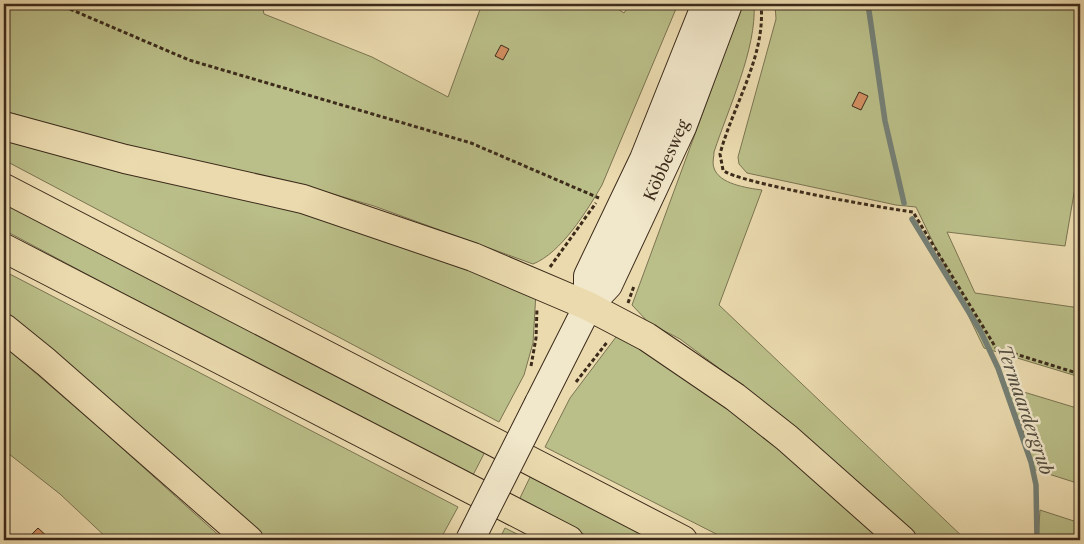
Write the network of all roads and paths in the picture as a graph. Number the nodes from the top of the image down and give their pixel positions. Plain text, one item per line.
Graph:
1 (58, 4) edge
2 (706, 4) edge
3 (728, 4) edge
4 (761, 4) edge
5 (4, 126) edge
6 (4, 188) edge
7 (600, 198) dead end
8 (4, 248) edge
9 (588, 306) junction
10 (4, 328) edge
11 (1080, 374) edge
12 (249, 540) edge
13 (470, 540) edge
14 (569, 540) edge
15 (683, 540) edge
16 (902, 540) edge

1 - 7 path
2 - 9 main road, Köbbesweg
3 - 9 main road, Köbbesweg
4 - 11 path
5 - 9 highway
6 - 15 highway
8 - 14 highway
9 - 13 main road, Köbbesweg, bridge
9 - 16 highway
10 - 12 highway

